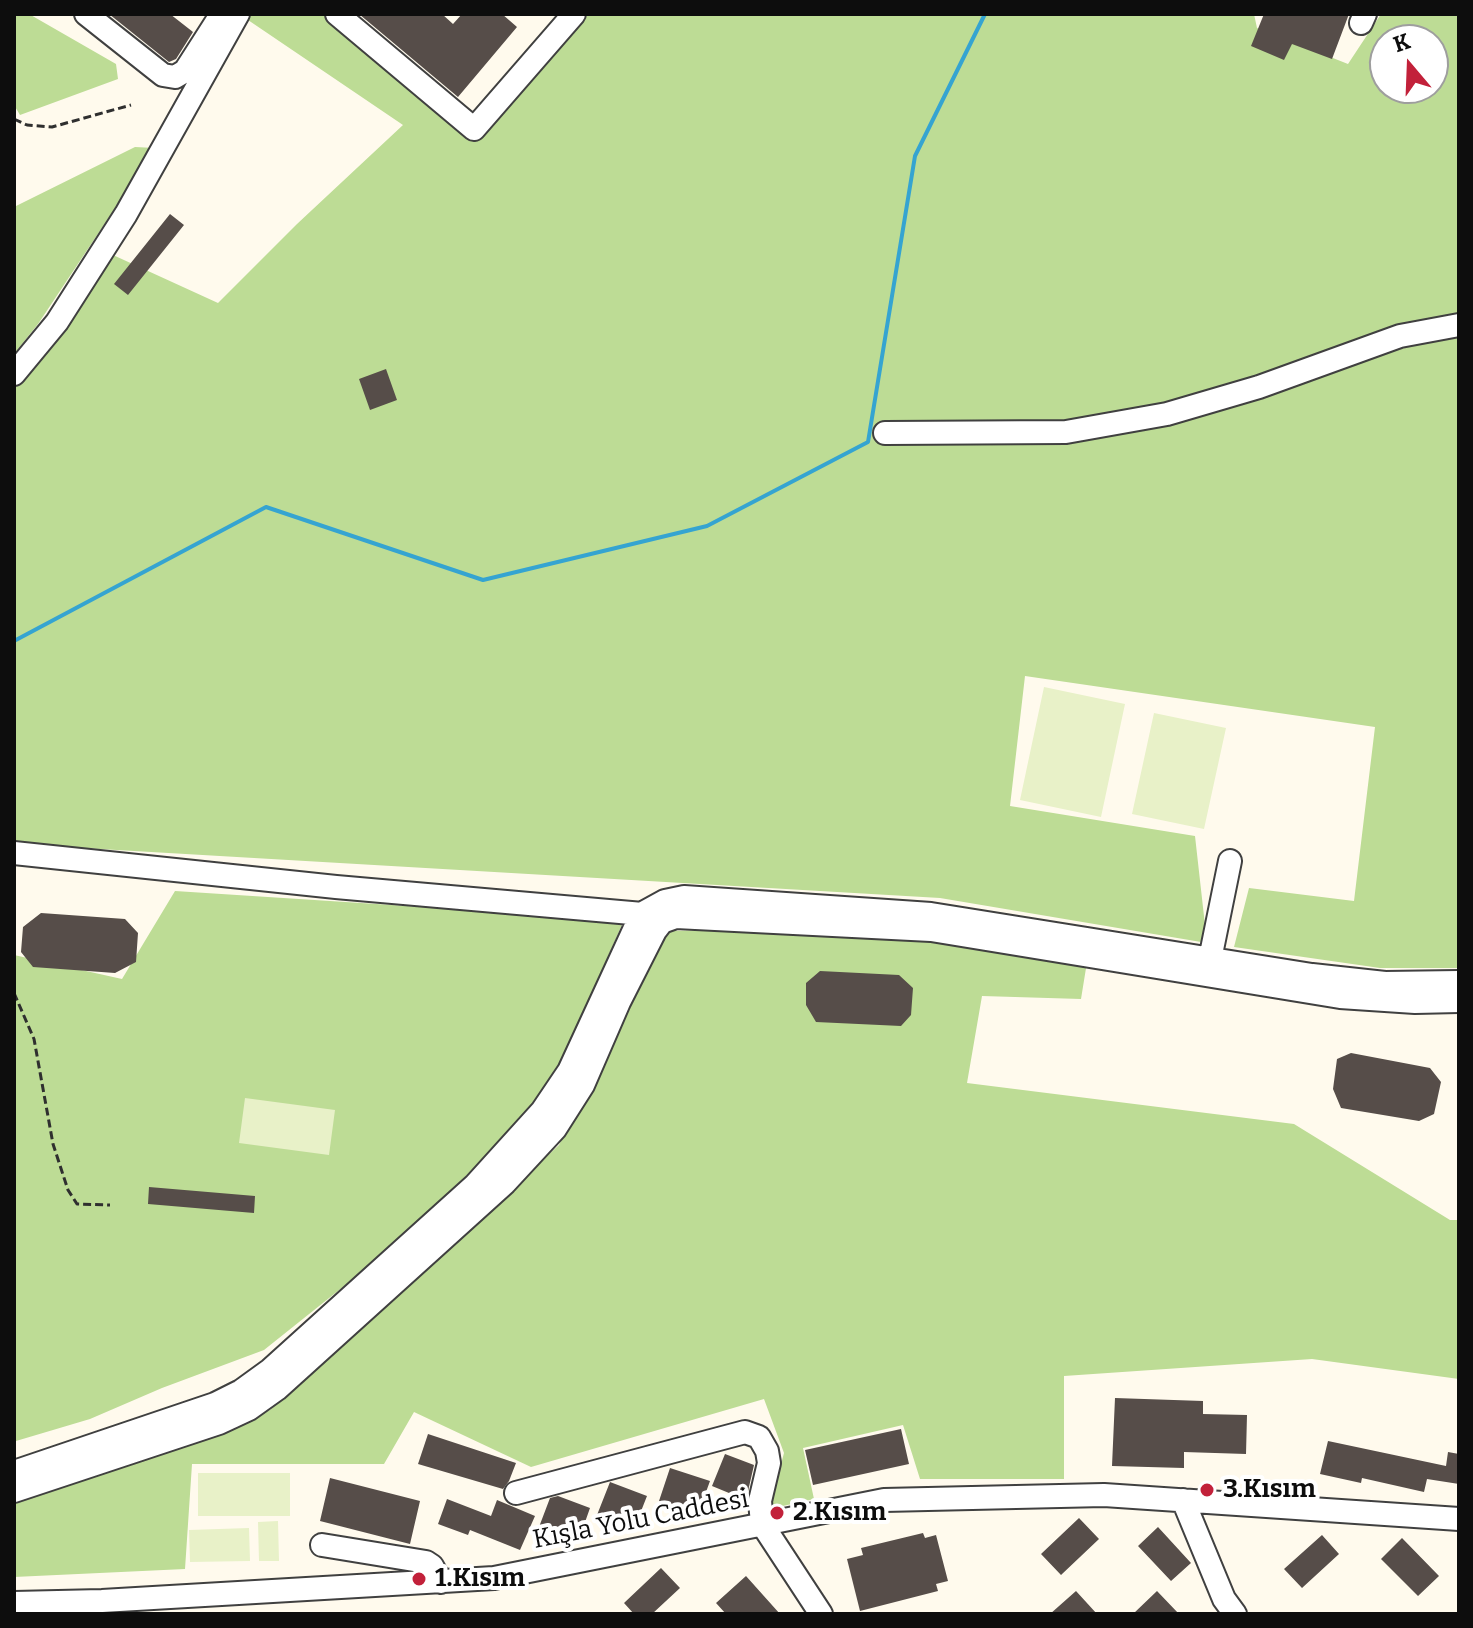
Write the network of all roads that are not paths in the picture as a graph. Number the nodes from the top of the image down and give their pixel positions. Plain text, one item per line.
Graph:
1 (86, 14) edge
2 (222, 14) edge
3 (238, 14) edge
4 (337, 14) edge
5 (574, 14) edge
6 (1459, 325) edge
7 (14, 374) edge
8 (885, 433) dead end
9 (14, 853) edge
10 (1230, 861) dead end
11 (644, 914) junction
12 (676, 917) junction
13 (1209, 967) junction
14 (1459, 982) edge
15 (1459, 1001) edge
16 (230, 1407) junction
17 (28, 1474) edge
18 (14, 1491) edge
19 (516, 1493) dead end
20 (1183, 1500) junction
21 (1459, 1519) edge
22 (762, 1524) junction
23 (322, 1545) dead end
24 (441, 1582) junction
25 (14, 1603) edge
26 (1223, 1609) edge
27 (821, 1614) edge

1 - 2 street
3 - 7 street
4 - 5 street
6 - 8 street
9 - 11 street
10 - 13 street
11 - 12 street
11 - 13 street
11 - 16 street
12 - 13 street
12 - 16 street
13 - 14 street
13 - 15 street
16 - 17 street
17 - 18 street
19 - 22 street
20 - 21 street, Kışla Yolu Caddesi
20 - 22 street, Kışla Yolu Caddesi
20 - 26 street
22 - 24 street, Kışla Yolu Caddesi
22 - 27 street
23 - 24 street
24 - 25 street, Kışla Yolu Caddesi

